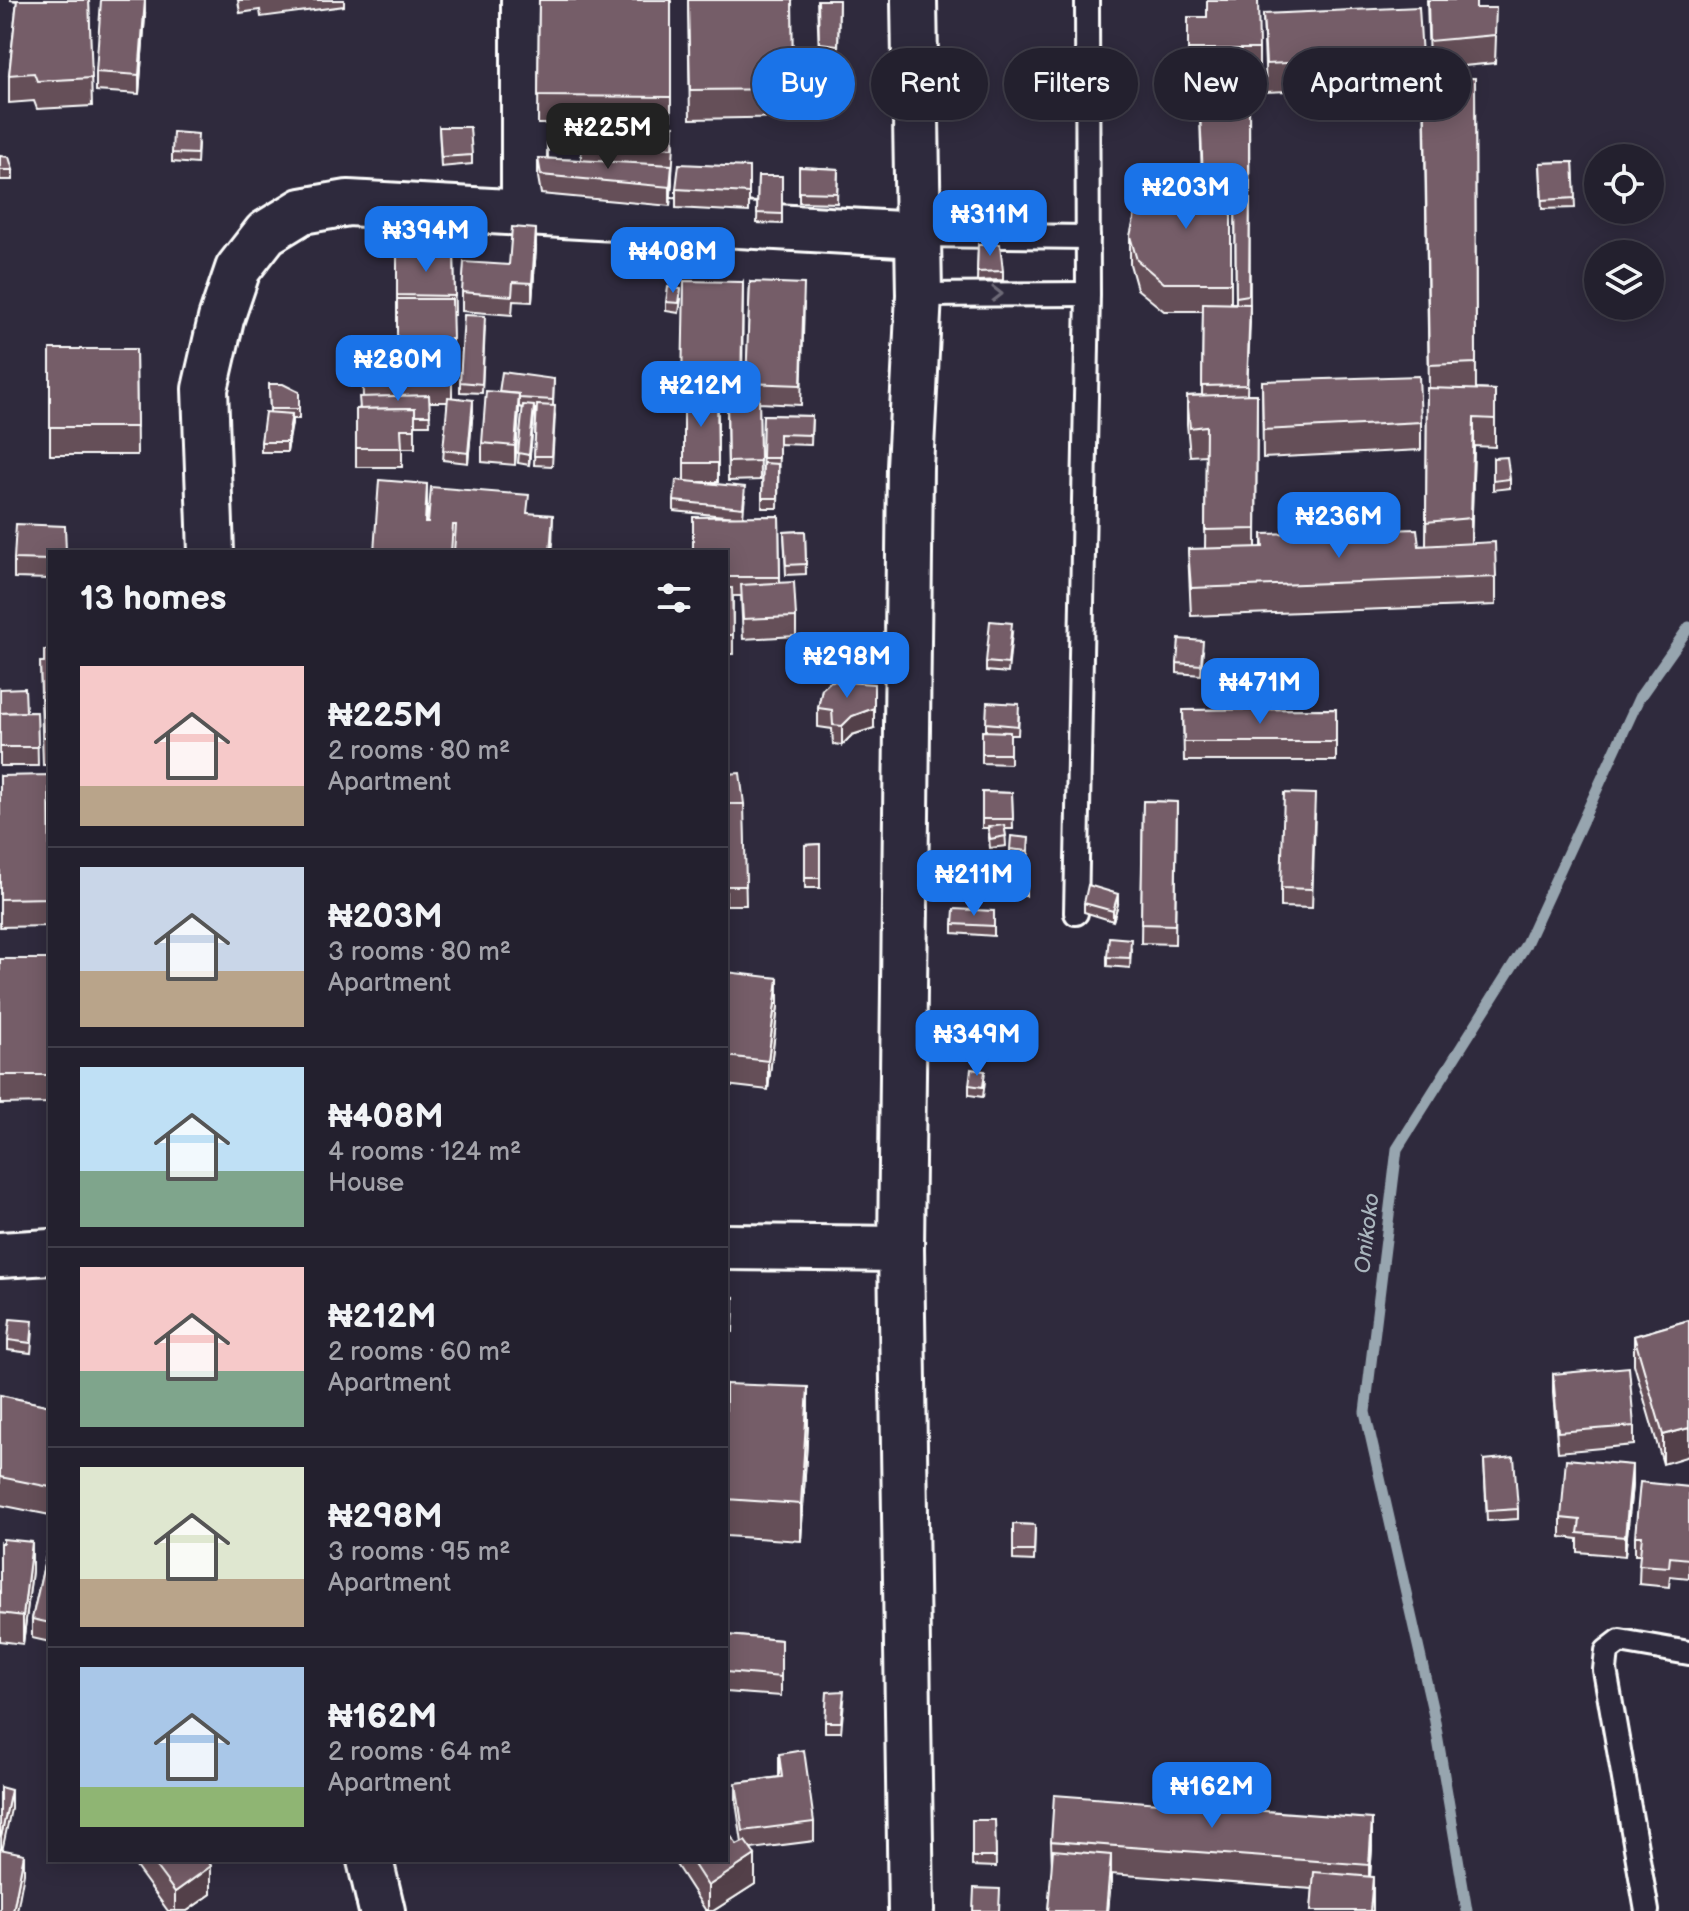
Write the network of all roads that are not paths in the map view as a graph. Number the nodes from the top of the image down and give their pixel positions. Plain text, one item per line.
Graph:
1 (524, 0) edge
2 (914, 0) edge
3 (1087, 0) edge
4 (524, 211) junction
5 (918, 235) junction
6 (1088, 237) junction
7 (1088, 294) junction
8 (919, 295) junction
9 (211, 550) edge
10 (1076, 913) dead end
11 (728, 1247) edge
12 (901, 1249) junction
13 (48, 1252) edge
14 (0, 1255) edge
15 (1689, 1653) edge
16 (370, 1862) edge
17 (382, 1911) edge
18 (911, 1911) edge
19 (1647, 1911) edge

1 - 4 main road
2 - 5 main road
3 - 6 lane
4 - 5 main road
4 - 9 main road
5 - 6 lane
5 - 8 main road
6 - 7 lane
8 -> 7 lane
7 - 10 lane
8 - 12 main road
11 - 12 main road
12 - 18 main road
13 - 14 main road
15 - 19 lane
16 - 17 main road

